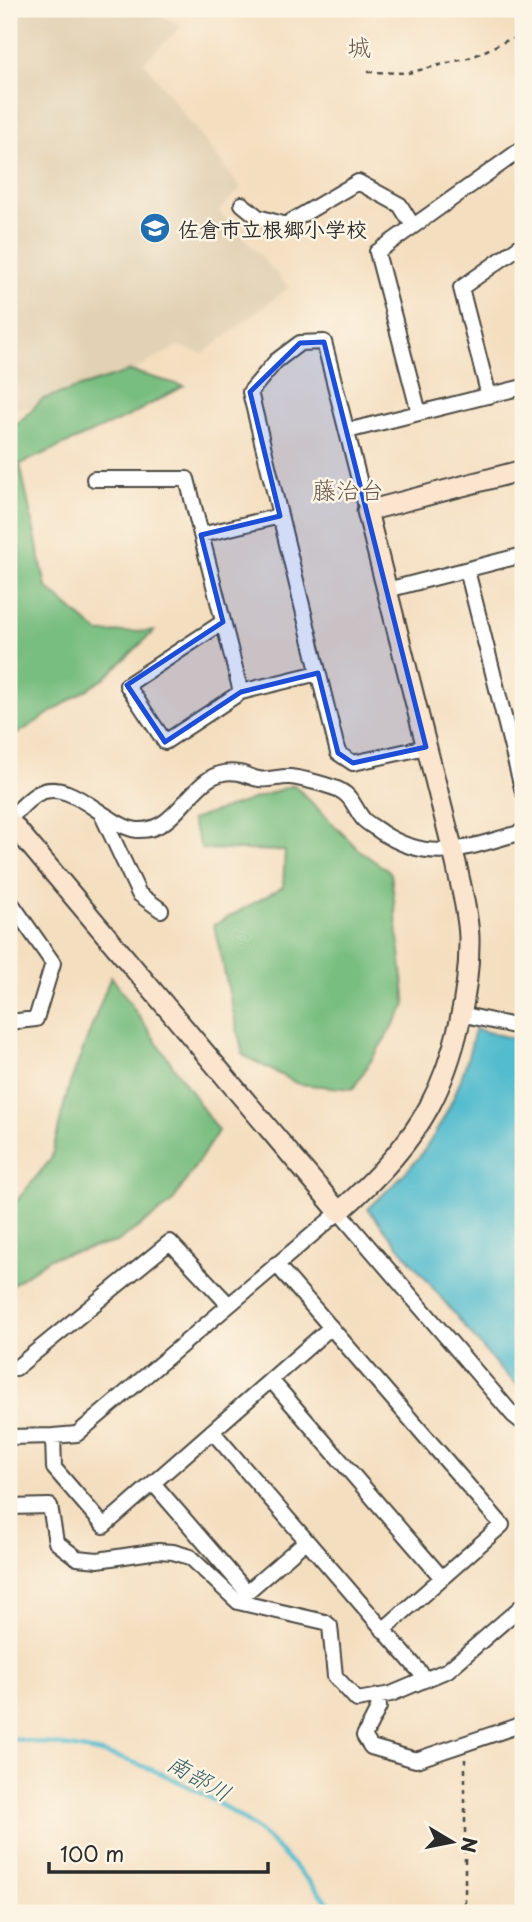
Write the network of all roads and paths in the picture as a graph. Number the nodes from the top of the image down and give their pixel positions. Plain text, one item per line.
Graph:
1 (523, 36) edge
2 (368, 72) dead end
3 (523, 148) edge
4 (242, 204) dead end
5 (413, 226) junction
6 (523, 244) edge
7 (523, 387) edge
8 (489, 396) junction
9 (419, 413) junction
10 (347, 431) junction
11 (523, 470) edge
12 (94, 479) dead end
13 (367, 512) junction
14 (280, 516) junction
15 (201, 535) junction
16 (523, 555) edge
17 (467, 570) junction
18 (387, 590) junction
19 (223, 622) junction
20 (318, 673) junction
21 (241, 692) junction
22 (426, 747) junction
23 (523, 792) edge
24 (101, 813) junction
25 (9, 819) edge
26 (523, 832) edge
27 (452, 850) junction
28 (9, 900) edge
29 (161, 910) dead end
30 (461, 1014) junction
31 (9, 1022) edge
32 (523, 1028) edge
33 (339, 1212) junction
34 (276, 1264) junction
35 (229, 1305) junction
36 (331, 1327) junction
37 (9, 1368) edge
38 (271, 1380) junction
39 (523, 1423) edge
40 (212, 1432) junction
41 (53, 1436) junction
42 (9, 1437) edge
43 (153, 1483) junction
44 (9, 1507) edge
45 (306, 1541) junction
46 (442, 1578) junction
47 (523, 1605) edge
48 (383, 1630) junction
49 (426, 1679) junction
50 (378, 1696) junction
51 (523, 1724) edge
52 (466, 1744) junction
53 (465, 1913) edge

1 - 2 path
3 - 5 street
4 - 5 street
5 - 9 street
6 - 8 street
7 - 8 street
8 - 9 street
9 - 10 street
10 - 13 street
10 - 14 street
11 - 13 street
12 - 15 street
13 - 18 street
14 - 15 street
14 - 20 street
15 - 19 street
16 - 17 street
17 - 18 street
17 - 23 street
18 - 22 street
19 - 21 street
19 - 21 street
20 - 21 street
20 - 22 street
22 - 27 street
24 - 25 street
24 - 27 street
24 - 29 street
25 - 33 street
26 - 27 street
27 - 30 street
28 - 31 street
30 - 32 street
30 - 33 street
33 - 34 street
33 - 39 street
34 - 35 street
34 - 36 street
35 - 37 street
35 - 41 street
36 - 38 street
36 - 46 street
38 - 40 street
38 - 46 street
40 - 43 street
40 - 45 street
41 - 42 street
41 - 43 street
43 - 45 street
44 - 50 street
45 - 48 street
46 - 48 street
47 - 49 street
48 - 49 street
49 - 50 street
50 - 52 street
51 - 52 street
52 - 53 path

